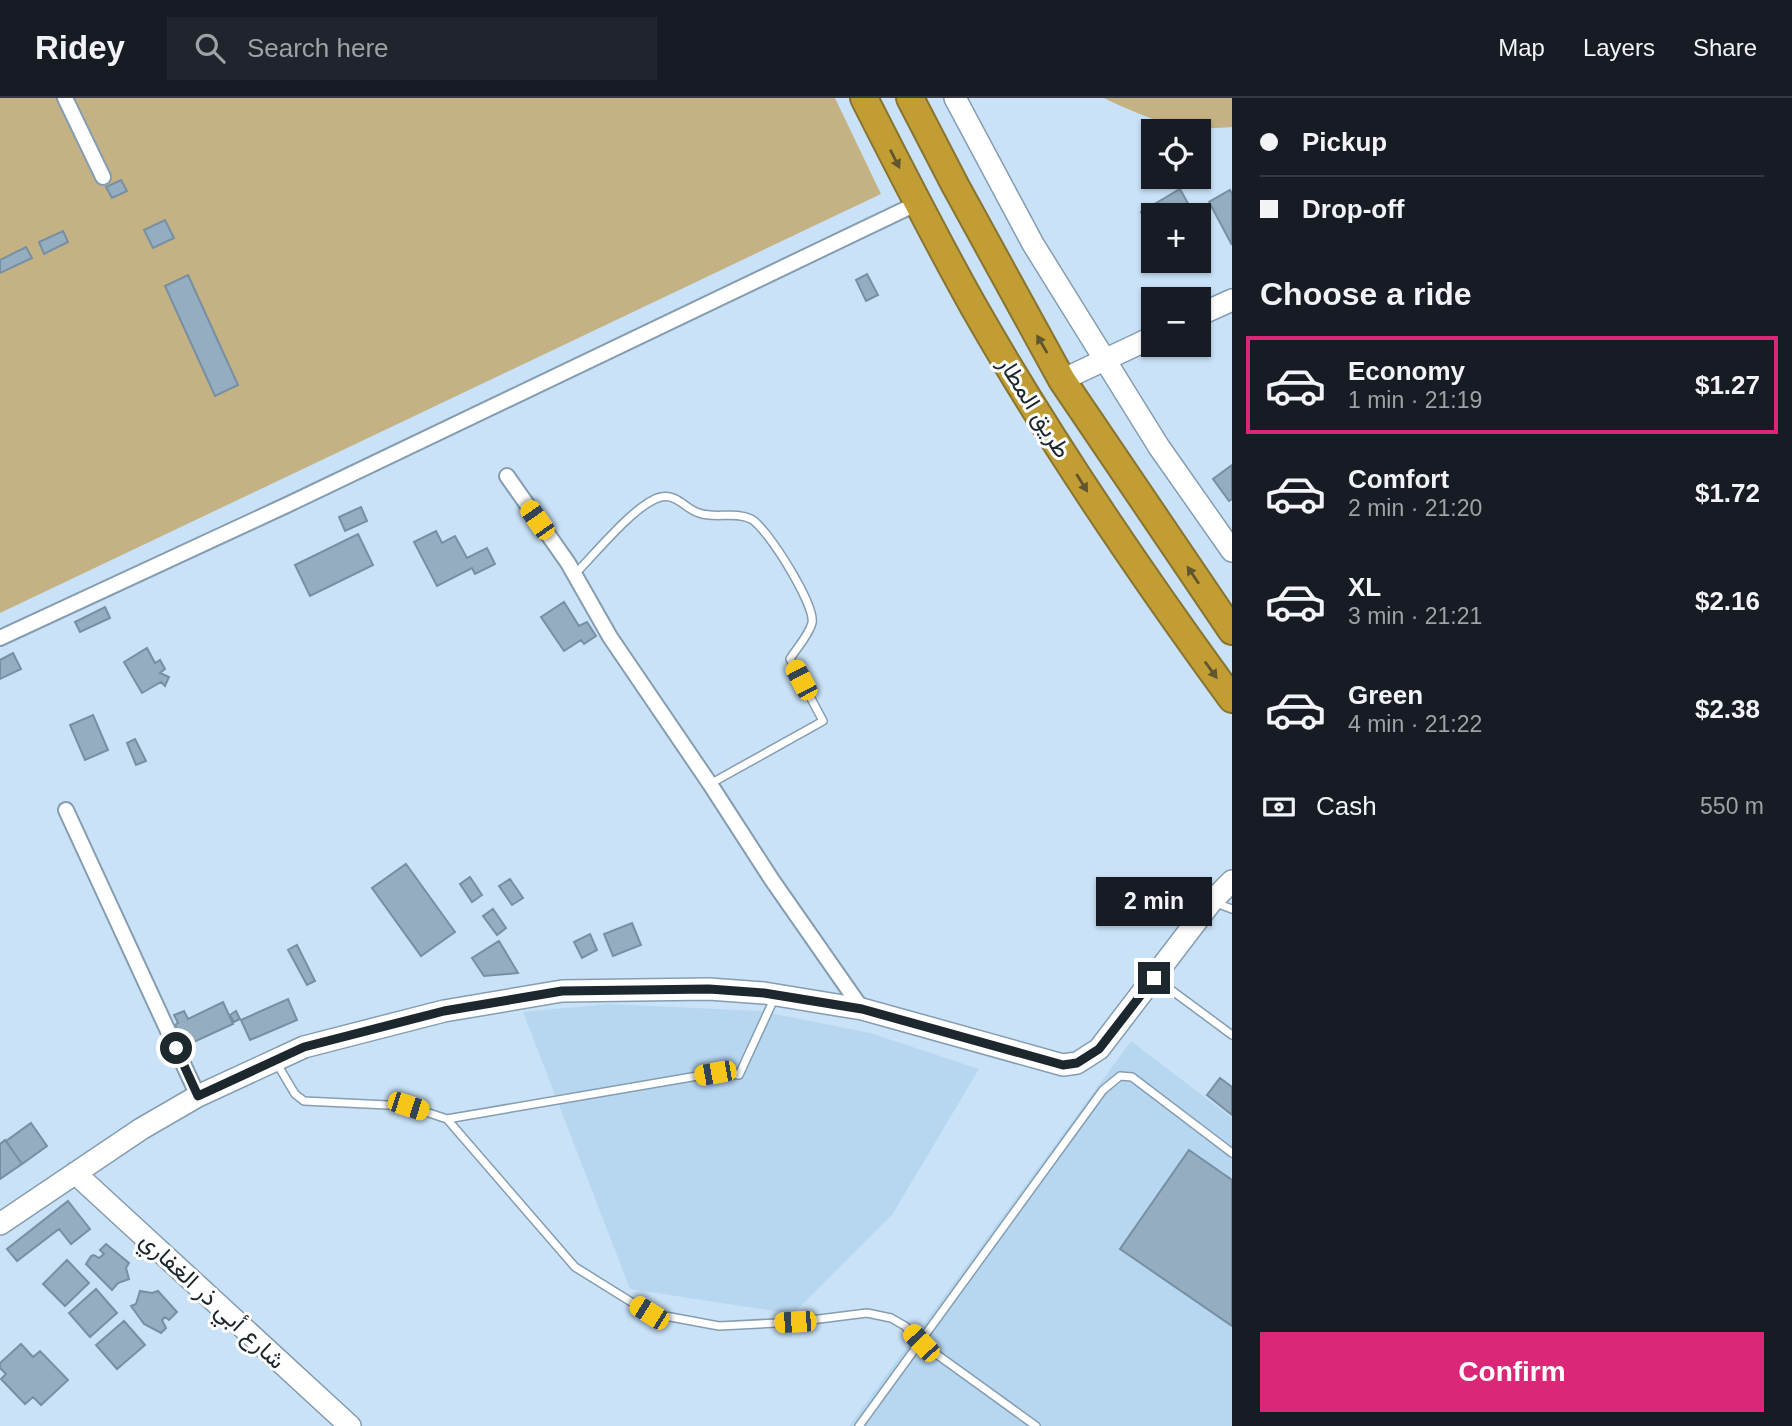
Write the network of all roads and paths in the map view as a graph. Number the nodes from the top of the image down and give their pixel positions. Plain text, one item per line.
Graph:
1 (65, 98) edge
2 (864, 98) edge
3 (910, 98) edge
4 (955, 98) edge
5 (103, 177) dead end
6 (918, 203) junction
7 (1232, 299) edge
8 (1211, 309) edge
9 (1141, 342) edge
10 (1105, 359) junction
11 (1062, 380) junction
12 (507, 476) dead end
13 (1232, 551) edge
14 (574, 574) junction
15 (1232, 631) edge
16 (0, 638) edge
17 (1232, 699) edge
18 (710, 784) junction
19 (66, 810) dead end
20 (1232, 881) edge
21 (1222, 905) edge
22 (1154, 978) junction
23 (776, 995) junction
24 (862, 1009) junction
25 (1232, 1035) edge
26 (274, 1060) junction
27 (198, 1096) junction
28 (447, 1119) junction
29 (1232, 1153) edge
30 (75, 1173) junction
31 (0, 1224) edge
32 (921, 1343) junction
33 (350, 1426) edge
34 (859, 1426) edge
35 (1036, 1426) edge

1 - 5 street
2 -> 6 highway, طريق المطار
11 -> 3 highway, طريق المطار
4 - 10 street
6 - 16 street
6 -> 17 highway, طريق المطار
7 - 8 street
9 - 10 street
10 - 11 street
10 - 13 street
15 -> 11 highway, طريق المطار
12 - 14 street
14 - 18 street
14 - 18 lane
18 - 24 street
19 - 27 street
20 - 21 street
21 - 22 street
22 - 24 street
22 - 25 lane
23 - 24 street
23 - 26 street
23 - 28 lane
26 - 27 street
26 - 28 lane
27 - 30 street
28 - 32 lane
29 - 32 lane
30 - 31 street
30 - 33 street, شارع أبي ذر الغفاري
32 - 34 lane
32 - 35 lane

